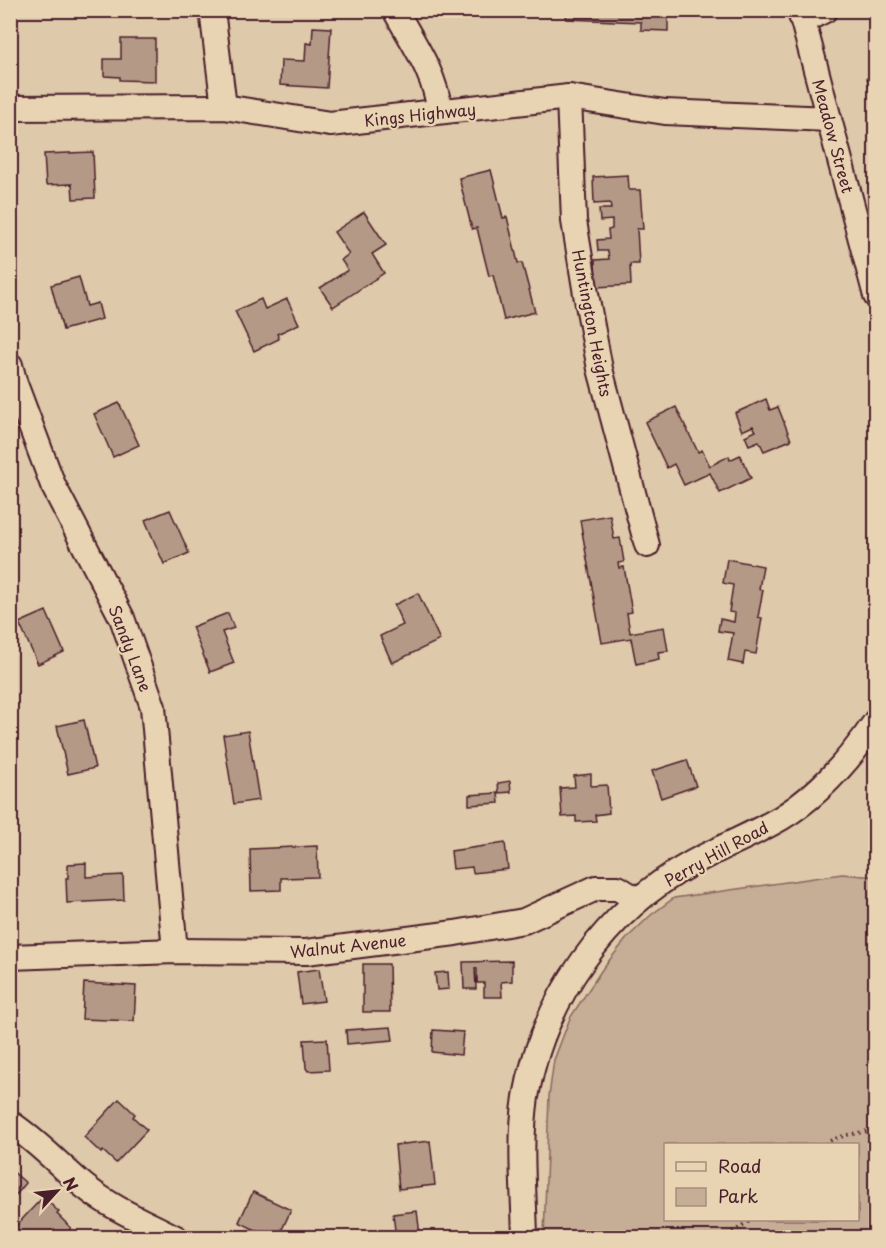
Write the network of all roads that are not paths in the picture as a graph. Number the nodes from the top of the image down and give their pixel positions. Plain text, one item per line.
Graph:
1 (212, 10) edge
2 (395, 10) edge
3 (825, 10) edge
4 (801, 16) edge
5 (569, 97) junction
6 (224, 106) junction
7 (10, 108) edge
8 (440, 111) junction
9 (829, 119) junction
10 (876, 296) edge
11 (10, 365) edge
12 (647, 545) dead end
13 (876, 721) edge
14 (637, 900) junction
15 (175, 951) junction
16 (10, 957) edge
17 (10, 1123) edge
18 (176, 1238) edge
19 (525, 1238) edge

1 - 6 street
2 - 8 street
3 - 4 street
4 - 9 street, Meadow Street
5 - 8 street, Kings Highway
5 - 9 street, Kings Highway
5 - 12 street, Huntington Heights
6 - 7 street, Kings Highway
6 - 8 street, Kings Highway
9 - 10 street, Meadow Street
11 - 15 street, Sandy Lane
13 - 14 street, Perry Hill Road
14 - 15 street, Walnut Avenue
14 - 19 street, Perry Hill Road
15 - 16 street, Walnut Avenue
17 - 18 street

